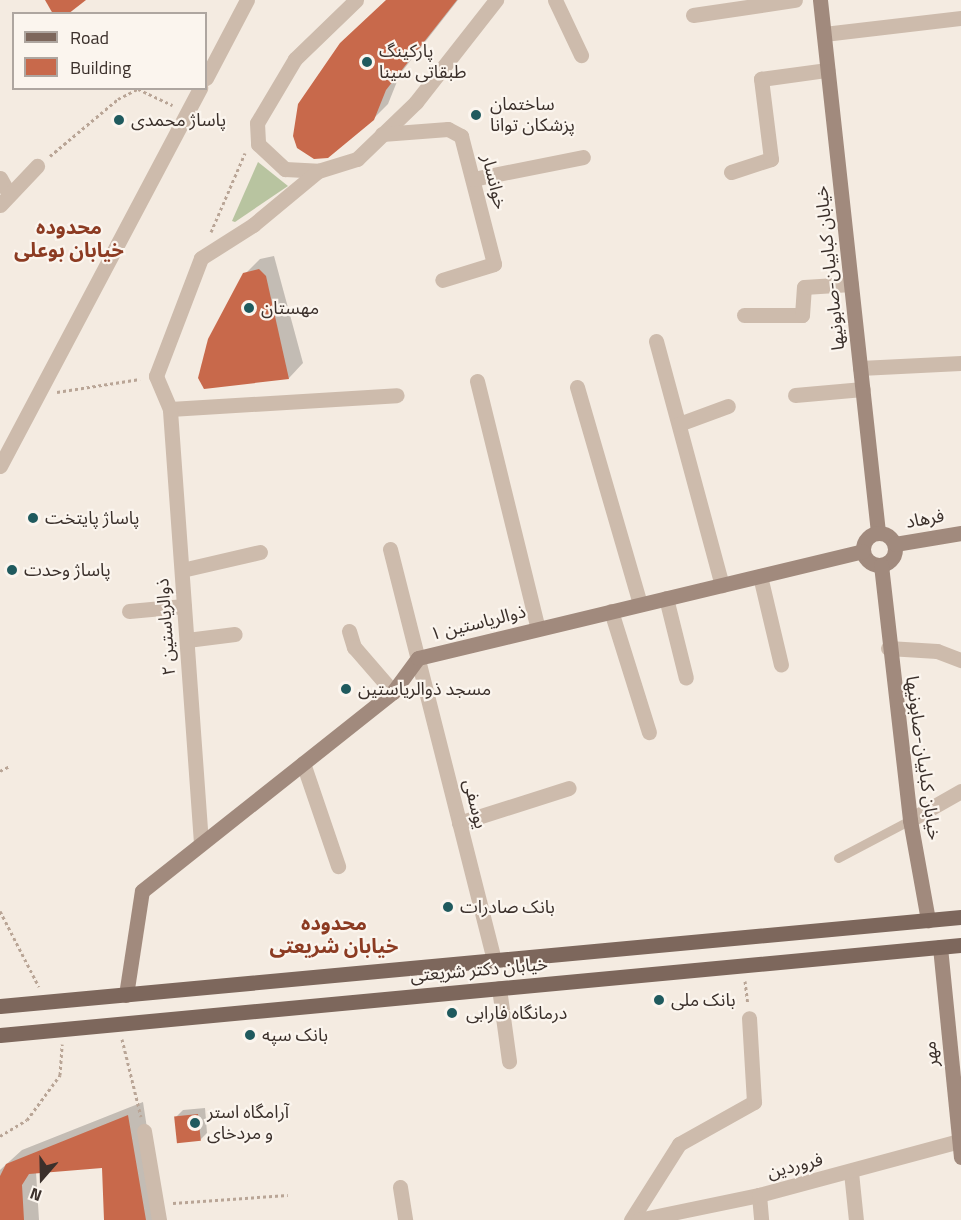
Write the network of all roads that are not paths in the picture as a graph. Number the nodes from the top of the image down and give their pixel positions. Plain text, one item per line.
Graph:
1 (247, 0) edge
2 (356, 0) edge
3 (496, 0) edge
4 (555, 0) edge
5 (795, 0) edge
6 (820, 0) edge
7 (693, 15) dead end
8 (961, 18) edge
9 (824, 34) junction
10 (581, 55) dead end
11 (827, 70) junction
12 (207, 76) edge
13 (199, 90) edge
14 (382, 134) junction
15 (584, 157) dead end
16 (37, 166) road end
17 (318, 171) junction
18 (732, 172) dead end
19 (0, 178) edge
20 (473, 179) junction
21 (5, 199) edge
22 (442, 280) dead end
23 (851, 284) junction
24 (744, 315) dead end
25 (656, 341) dead end
26 (961, 363) edge
27 (860, 368) junction
28 (477, 381) dead end
29 (577, 387) dead end
30 (862, 389) junction
31 (397, 395) dead end
32 (795, 395) dead end
33 (728, 406) dead end
34 (170, 409) junction
35 (679, 424) junction
36 (0, 466) edge
37 (878, 532) junction
38 (961, 533) edge
39 (895, 544) junction
40 (390, 549) dead end
41 (862, 551) junction
42 (260, 552) dead end
43 (881, 565) junction
44 (182, 570) junction
45 (760, 576) junction
46 (723, 585) junction
47 (666, 598) junction
48 (640, 604) junction
49 (184, 606) junction
50 (129, 611) dead end
51 (610, 611) junction
52 (538, 629) junction
53 (349, 631) dead end
54 (235, 634) dead end
55 (187, 640) junction
56 (888, 648) junction
57 (417, 658) junction
58 (961, 660) edge
59 (781, 665) dead end
60 (686, 678) dead end
61 (393, 692) junction
62 (649, 732) dead end
63 (303, 763) junction
64 (569, 788) dead end
65 (961, 791) edge
66 (910, 820) junction
67 (459, 823) junction
68 (201, 843) junction
69 (838, 858) dead end
70 (338, 866) dead end
71 (961, 917) edge
72 (928, 920) junction
73 (961, 945) edge
74 (940, 946) junction
75 (494, 960) junction
76 (499, 988) junction
77 (169, 991) junction
78 (126, 995) junction
79 (0, 1006) edge
80 (749, 1018) road end
81 (173, 1019) junction
82 (0, 1035) edge
83 (508, 1061) dead end
84 (957, 1071) edge
85 (144, 1131) road end
86 (960, 1149) edge
87 (851, 1172) junction
88 (400, 1187) dead end
89 (759, 1195) junction
90 (159, 1220) edge
91 (405, 1220) edge
92 (631, 1220) edge
93 (638, 1220) edge
94 (761, 1220) edge
95 (856, 1220) edge

1 - 12 street
2 - 17 street
3 - 14 street
4 - 10 street
5 - 7 street
6 - 9 street, خیابان کبابیان-صابونیها
8 - 9 street
9 - 11 street, خیابان کبابیان-صابونیها
11 - 18 street
11 - 23 street, خیابان کبابیان-صابونیها
13 - 36 street
14 - 17 street
14 - 20 street, خوانسار
15 - 20 street
16 - 21 street
17 - 34 street, ذوالریاستین ۲
19 - 21 street
20 - 22 street, خوانسار
23 - 24 street
23 - 27 street, خیابان کبابیان-صابونیها
25 - 35 street
26 - 27 street
27 - 30 street, خیابان کبابیان-صابونیها
28 - 52 street
29 - 48 street
30 - 32 street
30 - 37 street, خیابان کبابیان-صابونیها
31 - 34 street
33 - 35 street
34 - 44 street, ذوالریاستین ۲
35 - 46 street
37 - 39 street
37 - 41 street
38 - 39 street, فرهاد
39 - 43 street
40 - 57 street, یوسفی
41 - 43 street
41 - 45 street, ذوالریاستین ۱
42 - 44 street
43 - 56 street, خیابان کبابیان-صابونیها
44 - 49 street, ذوالریاستین ۲
45 - 46 street, ذوالریاستین ۱
45 - 59 street
46 - 47 street, ذوالریاستین ۱
47 - 48 street, ذوالریاستین ۱
47 - 60 street
48 - 51 street, ذوالریاستین ۱
49 - 50 street
49 - 55 street, ذوالریاستین ۲
51 - 52 street, ذوالریاستین ۱
51 - 62 street
52 - 57 street, ذوالریاستین ۱
53 - 61 street
54 - 55 street
55 - 68 street, ذوالریاستین ۲
56 - 58 street
56 - 66 street, خیابان کبابیان-صابونیها
57 - 61 street, ذوالریاستین ۱
57 - 67 street, یوسفی
61 - 63 street, ذوالریاستین ۱
63 - 68 street, ذوالریاستین ۱
63 - 70 street
64 - 67 street
65 - 66 street
66 - 69 lane
66 - 72 street, خیابان کبابیان-صابونیها
67 - 75 street, یوسفی
68 - 78 street, ذوالریاستین ۱
71 - 72 main road, خیابان دکتر شریعتی
72 - 75 main road, خیابان دکتر شریعتی
73 - 74 main road, خیابان دکتر شریعتی
74 - 76 main road, خیابان دکتر شریعتی
74 - 84 street, مهر
75 - 77 main road, خیابان دکتر شریعتی
76 - 81 main road, خیابان دکتر شریعتی
76 - 83 street
77 - 78 main road, خیابان دکتر شریعتی
77 - 81 main road
78 - 79 main road, خیابان دکتر شریعتی
80 - 92 street
81 - 82 main road, خیابان دکتر شریعتی
84 - 86 street, مهر
85 - 90 street
86 - 87 street, فروردین
87 - 89 street, فروردین
87 - 95 street
88 - 91 street
89 - 93 street, فروردین
89 - 94 street

